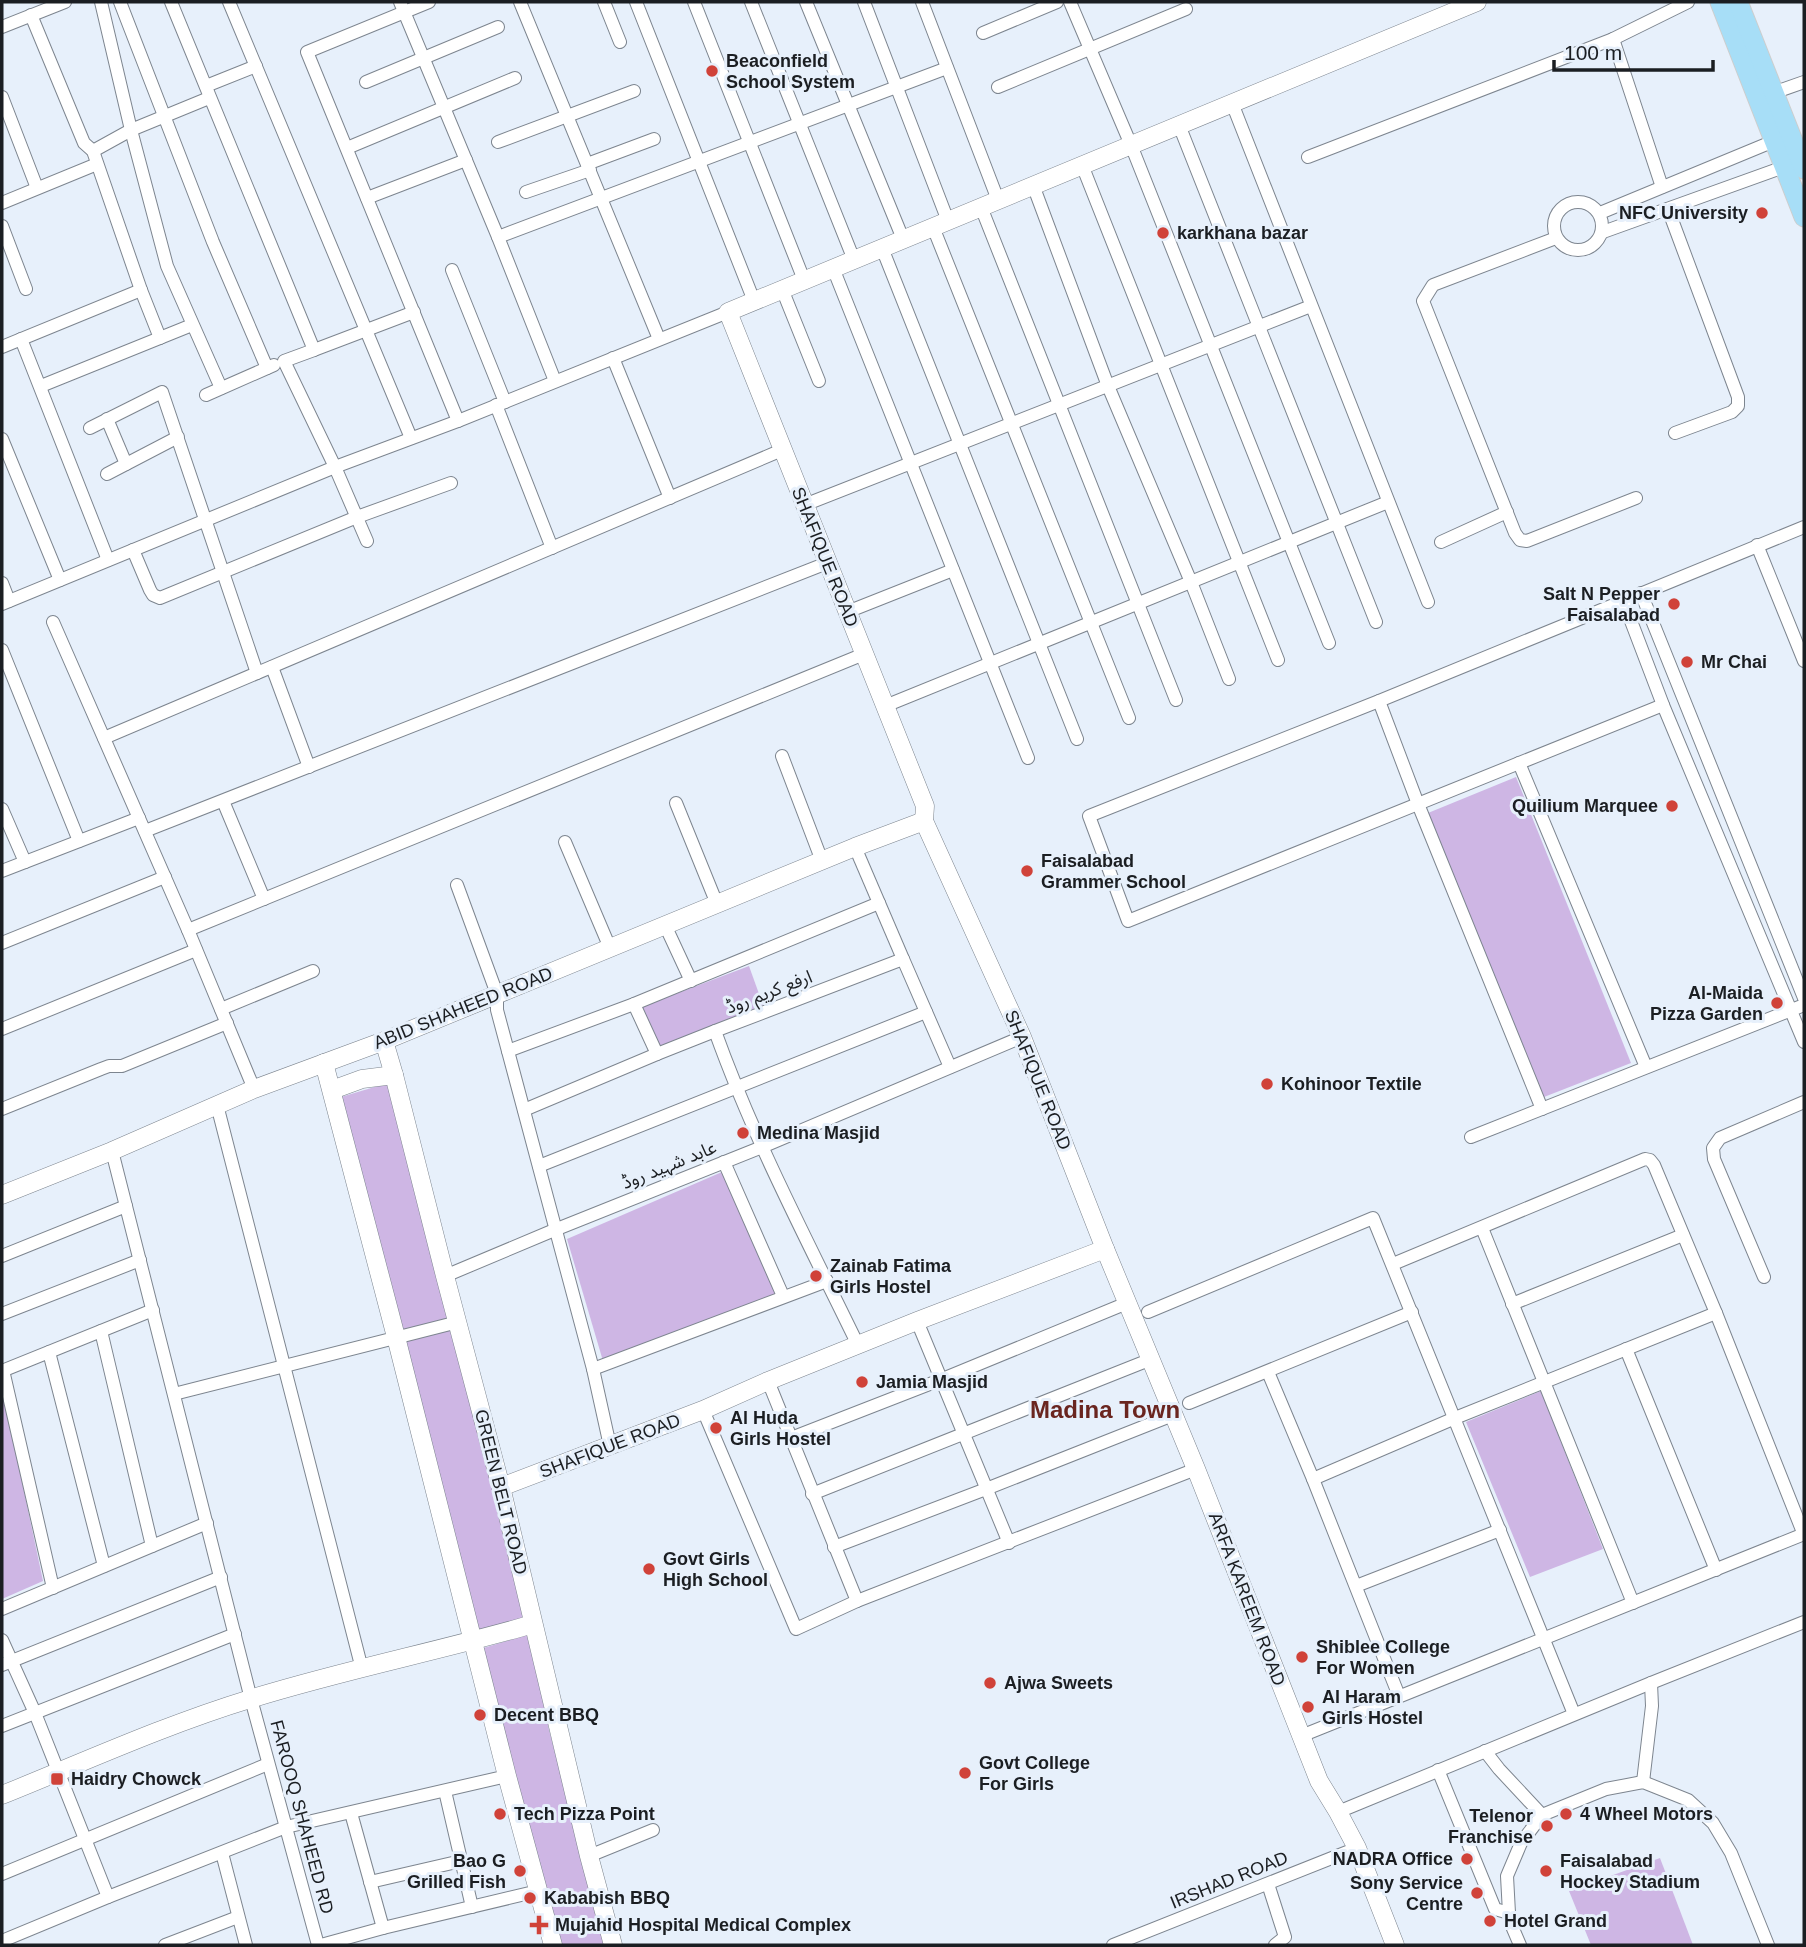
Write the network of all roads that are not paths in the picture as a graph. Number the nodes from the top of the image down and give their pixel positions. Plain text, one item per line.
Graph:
1 (62, 2) edge
2 (101, 2) edge
3 (120, 2) edge
4 (171, 2) edge
5 (229, 2) edge
6 (429, 2) edge
7 (520, 2) edge
8 (604, 2) edge
9 (636, 2) edge
10 (694, 2) edge
11 (751, 2) edge
12 (807, 2) edge
13 (864, 2) edge
14 (922, 2) edge
15 (1056, 2) edge
16 (1070, 2) edge
17 (1477, 2) edge
18 (1688, 2) edge
19 (1720, 2) edge
20 (1738, 2) edge
21 (402, 7) edge
22 (1186, 9) dead end
23 (31, 15) junction
24 (2, 27) edge
25 (498, 27) dead end
26 (983, 33) dead end
27 (1614, 39) junction
28 (620, 42) dead end
29 (1089, 48) junction
30 (424, 58) junction
31 (256, 66) junction
32 (947, 68) junction
33 (515, 78) dead end
34 (366, 82) dead end
35 (1804, 82) edge
36 (897, 87) junction
37 (998, 87) dead end
38 (634, 91) dead end
39 (207, 92) junction
40 (1773, 93) junction
41 (2, 97) edge
42 (1231, 103) junction
43 (849, 106) junction
44 (444, 108) junction
45 (164, 116) junction
46 (568, 117) junction
47 (800, 124) junction
48 (1179, 125) junction
49 (131, 130) junction
50 (654, 139) dead end
51 (1774, 141) junction
52 (498, 142) dead end
53 (749, 143) junction
54 (1132, 145) junction
55 (347, 148) junction
56 (95, 157) junction
57 (1308, 157) dead end
58 (466, 160) junction
59 (699, 162) junction
60 (1082, 165) junction
61 (588, 167) junction
62 (1784, 167) junction
63 (1804, 169) edge
64 (1033, 185) junction
65 (1662, 187) junction
66 (37, 188) junction
67 (526, 192) dead end
68 (367, 198) junction
69 (602, 199) junction
70 (2, 202) edge
71 (989, 204) junction
72 (1668, 209) junction
73 (1600, 213) junction
74 (1804, 217) edge
75 (940, 224) junction
76 (2, 226) edge
77 (1603, 232) junction
78 (498, 237) junction
79 (1556, 238) junction
80 (903, 239) junction
81 (882, 248) junction
82 (853, 260) junction
83 (833, 268) junction
84 (452, 270) dead end
85 (804, 280) junction
86 (26, 289) dead end
87 (782, 289) junction
88 (141, 290) junction
89 (754, 301) junction
90 (1311, 306) junction
91 (414, 312) junction
92 (728, 312) junction
93 (192, 325) junction
94 (1259, 326) junction
95 (365, 330) junction
96 (160, 338) junction
97 (21, 339) junction
98 (659, 339) junction
99 (1211, 345) junction
100 (2, 347) edge
101 (314, 350) junction
102 (613, 358) junction
103 (284, 361) junction
104 (1161, 365) junction
105 (267, 369) junction
106 (555, 381) junction
107 (819, 381) dead end
108 (41, 386) junction
109 (1108, 386) junction
110 (221, 388) junction
111 (206, 395) dead end
112 (501, 404) junction
113 (1059, 405) junction
114 (107, 419) junction
115 (458, 421) junction
116 (1011, 424) junction
117 (90, 428) dead end
118 (1675, 433) dead end
119 (178, 437) junction
120 (411, 438) junction
121 (2, 439) edge
122 (960, 444) junction
123 (782, 450) junction
124 (911, 463) junction
125 (126, 464) junction
126 (335, 467) junction
127 (107, 474) dead end
128 (450, 483) dead end
129 (670, 498) junction
130 (1636, 498) dead end
131 (1388, 502) junction
132 (804, 505) junction
133 (1507, 512) junction
134 (357, 517) junction
135 (206, 520) junction
136 (1337, 523) junction
137 (1804, 527) edge
138 (367, 541) dead end
139 (1289, 542) junction
140 (1441, 542) dead end
141 (1757, 545) junction
142 (552, 548) junction
143 (133, 550) junction
144 (108, 560) junction
145 (827, 563) junction
146 (1239, 563) junction
147 (953, 570) junction
148 (224, 572) junction
149 (60, 580) junction
150 (1191, 582) junction
151 (2, 583) edge
152 (1641, 593) junction
153 (1623, 600) junction
154 (5, 602) edge
155 (1428, 602) dead end
156 (1138, 604) junction
157 (847, 612) junction
158 (53, 622) dead end
159 (1376, 622) dead end
160 (1091, 623) junction
161 (1329, 643) dead end
162 (1040, 644) junction
163 (2, 650) edge
164 (864, 654) junction
165 (1278, 660) dead end
166 (1804, 661) edge
167 (990, 664) junction
168 (272, 667) junction
169 (257, 673) junction
170 (1229, 679) dead end
171 (1176, 700) dead end
172 (1379, 701) junction
173 (1663, 705) junction
174 (885, 706) junction
175 (1129, 718) dead end
176 (104, 738) junction
177 (1077, 739) dead end
178 (782, 756) dead end
179 (1028, 758) dead end
180 (1519, 763) junction
181 (309, 767) junction
182 (223, 801) junction
183 (676, 803) dead end
184 (1418, 804) junction
185 (2, 809) edge
186 (139, 818) junction
187 (924, 821) junction
188 (145, 831) junction
189 (79, 841) junction
190 (565, 842) dead end
191 (855, 847) junction
192 (822, 861) junction
193 (25, 862) junction
194 (2, 871) edge
195 (165, 877) junction
196 (457, 885) dead end
197 (264, 899) junction
198 (879, 903) junction
199 (717, 904) junction
200 (665, 925) junction
201 (188, 930) junction
202 (2, 943) edge
203 (610, 948) junction
204 (197, 950) junction
205 (903, 959) junction
206 (313, 971) dead end
207 (691, 981) junction
208 (497, 994) junction
209 (1804, 998) edge
210 (634, 1004) junction
211 (1804, 1006) edge
212 (220, 1009) junction
213 (1792, 1011) junction
214 (926, 1012) junction
215 (226, 1023) junction
216 (2, 1029) edge
217 (715, 1031) junction
218 (1022, 1037) junction
219 (384, 1041) junction
220 (1804, 1042) edge
221 (508, 1051) junction
222 (657, 1054) junction
223 (324, 1063) junction
224 (950, 1067) junction
225 (1646, 1068) junction
226 (394, 1075) junction
227 (736, 1088) junction
228 (254, 1089) junction
229 (332, 1090) junction
230 (1804, 1102) edge
231 (217, 1105) junction
232 (2, 1109) edge
233 (1542, 1109) junction
234 (524, 1110) junction
235 (1471, 1137) dead end
236 (762, 1147) junction
237 (112, 1151) junction
238 (724, 1162) junction
239 (540, 1166) junction
240 (2, 1195) edge
241 (126, 1206) junction
242 (1482, 1228) junction
243 (556, 1229) junction
244 (1684, 1235) junction
245 (1105, 1249) junction
246 (2, 1256) edge
247 (140, 1260) junction
248 (1393, 1264) junction
249 (445, 1276) junction
250 (1764, 1277) dead end
251 (827, 1281) junction
252 (783, 1296) junction
253 (1127, 1303) junction
254 (1512, 1304) junction
255 (153, 1310) junction
256 (1148, 1312) dead end
257 (1412, 1312) junction
258 (1716, 1313) junction
259 (2, 1314) edge
260 (917, 1321) junction
261 (458, 1322) junction
262 (101, 1331) junction
263 (396, 1337) junction
264 (858, 1345) junction
265 (1626, 1349) junction
266 (49, 1352) junction
267 (1149, 1360) junction
268 (285, 1367) junction
269 (593, 1369) junction
270 (3, 1370) edge
271 (1268, 1372) junction
272 (940, 1380) junction
273 (768, 1381) junction
274 (1543, 1383) junction
275 (174, 1394) junction
276 (1189, 1403) dead end
277 (703, 1410) junction
278 (1172, 1415) junction
279 (1455, 1418) junction
280 (962, 1434) junction
281 (791, 1438) junction
282 (610, 1446) junction
283 (1195, 1469) junction
284 (1313, 1479) junction
285 (501, 1488) junction
286 (986, 1489) junction
287 (812, 1494) junction
288 (207, 1523) junction
289 (1500, 1530) junction
290 (1804, 1535) edge
291 (1009, 1543) junction
292 (152, 1546) junction
293 (834, 1547) junction
294 (104, 1566) junction
295 (1716, 1570) junction
296 (221, 1577) junction
297 (1356, 1586) junction
298 (52, 1588) junction
299 (857, 1601) junction
300 (1633, 1603) junction
301 (2, 1609) edge
302 (1804, 1622) edge
303 (533, 1623) junction
304 (235, 1634) junction
305 (2, 1640) edge
306 (1544, 1640) junction
307 (473, 1641) junction
308 (6, 1663) edge
309 (362, 1669) junction
310 (1651, 1683) junction
311 (1399, 1696) junction
312 (251, 1699) junction
313 (34, 1713) junction
314 (1574, 1714) junction
315 (2, 1726) edge
316 (1301, 1736) junction
317 (1485, 1751) junction
318 (268, 1765) junction
319 (1438, 1770) junction
320 (58, 1773) junction
321 (507, 1776) junction
322 (1643, 1782) junction
323 (445, 1791) junction
324 (2, 1795) edge
325 (1339, 1812) junction
326 (351, 1813) junction
327 (1542, 1815) junction
328 (286, 1827) junction
329 (653, 1830) dead end
330 (84, 1839) junction
331 (1357, 1848) junction
332 (222, 1853) junction
333 (589, 1856) junction
334 (461, 1861) junction
335 (2, 1874) edge
336 (370, 1882) junction
337 (1268, 1884) junction
338 (538, 1891) junction
339 (108, 1897) junction
340 (472, 1906) junction
341 (1509, 1913) junction
342 (238, 1917) junction
343 (383, 1928) junction
344 (2, 1941) edge
345 (165, 1945) edge
346 (246, 1945) edge
347 (320, 1945) edge
348 (553, 1945) edge
349 (613, 1945) edge
350 (1114, 1945) edge
351 (1275, 1945) edge
352 (1395, 1945) edge
353 (1520, 1945) edge
354 (1768, 1945) edge

1 - 23 street
2 - 49 street
3 - 45 street
4 - 39 street
5 - 31 street
6 - 21 street
7 - 46 street
8 - 28 street
9 - 59 street
10 - 53 street
11 - 47 street
12 - 43 street
13 - 36 street
14 - 32 street
15 - 26 street
16 - 29 street
17 - 42 street
18 - 27 street
19 - 51 main road
20 - 40 main road
21 - 30 street
21 - 55 street
22 - 29 street
23 - 24 street
23 - 56 street
25 - 30 street
27 - 57 street
27 - 65 street
29 - 37 street
29 - 54 street
30 - 34 street
30 - 44 street
31 - 39 street
31 - 95 street
32 - 36 street
32 - 71 street
33 - 44 street
35 - 40 street
36 - 43 street
36 - 75 street
38 - 46 street
39 - 45 street
39 - 101 street
40 - 63 main road
41 - 66 street
42 - 48 street
42 - 90 street
43 - 47 street
43 - 80 street
44 - 55 street
44 - 58 street
45 - 49 street
45 - 105 street
46 - 52 street
46 - 61 street
47 - 53 street
47 - 82 street
48 - 54 street
48 - 94 street
49 - 56 street
49 - 93 street
50 - 61 street
51 - 62 main road
51 - 65 street
53 - 59 street
53 - 85 street
54 - 60 street
54 - 99 street
55 - 68 street
56 - 66 street
56 - 88 street
58 - 68 street
58 - 78 street
59 - 69 street
59 - 89 street
60 - 64 street
60 - 104 street
61 - 67 street
61 - 69 street
62 - 72 street
62 - 74 main road
64 - 71 street
64 - 109 street
65 - 73 street
66 - 70 street
68 - 91 street
69 - 78 street
69 - 98 street
71 - 75 street
71 - 113 street
72 - 77 street
72 - 118 street
73 - 77 street
73 - 79 street
75 - 80 street
75 - 116 street
76 - 86 street
77 - 79 street
78 - 106 street
79 - 133 street
80 - 81 street
81 - 82 street
81 - 122 street
82 - 83 street
83 - 85 street
83 - 124 street
84 - 112 street
85 - 87 street
87 - 89 street
87 - 107 street
88 - 96 street
88 - 97 street
89 - 92 street
90 - 94 street
90 - 131 street
91 - 95 street
91 - 115 street
92 - 98 street
92 - 123 street, SHAFIQUE ROAD
93 - 96 street
93 - 110 street
94 - 99 street
94 - 136 street
95 - 101 street
95 - 120 street
96 - 108 street
97 - 100 street
97 - 108 street
98 - 102 street
99 - 104 street
99 - 139 street
101 - 103 street
102 - 106 street
102 - 129 street
103 - 105 street
103 - 126 street
104 - 109 street
104 - 146 street
105 - 110 street
106 - 112 street
108 - 144 street
109 - 113 street
109 - 150 street
110 - 111 street
112 - 115 street
112 - 142 street
113 - 116 street
113 - 156 street
114 - 117 street
114 - 119 street
114 - 125 street
115 - 120 street
116 - 122 street
116 - 160 street
119 - 125 street
119 - 135 street
120 - 126 street
121 - 149 street
122 - 124 street
122 - 162 street
123 - 129 street
123 - 132 street, SHAFIQUE ROAD
124 - 132 street
124 - 147 street
125 - 127 street
126 - 134 street
126 - 135 street
128 - 134 street
129 - 142 street
130 - 133 street
131 - 136 street
131 - 155 street
132 - 145 street, SHAFIQUE ROAD
133 - 140 street
134 - 138 street
134 - 148 street
135 - 143 street
135 - 148 street
136 - 139 street
136 - 159 street
137 - 141 street
139 - 146 street
139 - 161 street
141 - 152 street
141 - 166 street
142 - 168 street
143 - 144 street
143 - 148 street
144 - 149 street
145 - 157 street, SHAFIQUE ROAD
145 - 181 street
146 - 150 street
146 - 165 street
147 - 157 street
147 - 167 street
148 - 169 street
149 - 154 street
150 - 156 street
150 - 170 street
151 - 154 street
152 - 153 street
152 - 209 street
153 - 172 street
153 - 173 street
156 - 160 street
156 - 171 street
157 - 164 street, SHAFIQUE ROAD
158 - 176 street
160 - 162 street
160 - 175 street
162 - 167 street
162 - 177 street
163 - 189 street
164 - 174 street, SHAFIQUE ROAD
164 - 197 street
167 - 174 street
167 - 179 street
168 - 169 street
168 - 181 street
169 - 176 street
172 - 184 street
172 - 184 street
173 - 180 street
173 - 213 street
174 - 187 street, SHAFIQUE ROAD
176 - 186 street
178 - 192 street
180 - 184 street
180 - 225 street
181 - 182 street
182 - 188 street
182 - 197 street
183 - 199 street
184 - 233 street
185 - 193 street
186 - 188 street
186 - 189 street
187 - 191 street, ABID SHAHEED ROAD
187 - 218 street, SHAFIQUE ROAD
188 - 195 street
189 - 193 street
190 - 203 street
191 - 192 street, ABID SHAHEED ROAD
191 - 198 street
192 - 199 street, ABID SHAHEED ROAD
193 - 194 street
195 - 201 street
195 - 202 street
196 - 208 street
197 - 201 street
198 - 205 street
198 - 207 street
199 - 200 street, ABID SHAHEED ROAD
200 - 203 street, ABID SHAHEED ROAD
200 - 207 street
201 - 204 street
203 - 208 street, ABID SHAHEED ROAD
204 - 212 street
204 - 216 street
205 - 214 street
205 - 217 street, ارفع کریم روڈ
206 - 212 street
207 - 210 street
208 - 219 street, ABID SHAHEED ROAD
208 - 221 street
210 - 221 street
210 - 222 street
211 - 213 street
212 - 215 street
213 - 220 street
213 - 225 street
214 - 224 street
214 - 227 street
215 - 228 street
215 - 232 street
217 - 222 street
217 - 227 street, ارفع کریم روڈ
218 - 224 street, عابد شہید روڈ
218 - 245 street, SHAFIQUE ROAD
219 - 223 street, ABID SHAHEED ROAD
219 - 226 street, GREEN BELT ROAD
221 - 234 street
222 - 234 street
223 - 228 street, ABID SHAHEED ROAD
223 - 229 street
224 - 236 street, عابد شہید روڈ
225 - 233 street
226 - 229 street
226 - 249 street, GREEN BELT ROAD
227 - 236 street, ارفع کریم روڈ
227 - 239 street
228 - 231 street, ABID SHAHEED ROAD
229 - 263 street
230 - 250 street
231 - 237 street, ABID SHAHEED ROAD
231 - 268 street
233 - 235 street
234 - 239 street
236 - 238 street, عابد شہید روڈ
236 - 251 street, ارفع کریم روڈ
237 - 240 street, ABID SHAHEED ROAD
237 - 241 street, FAROOQ SHAHEED RD
238 - 243 street, عابد شہید روڈ
238 - 252 street
239 - 243 street
241 - 246 street
241 - 247 street, FAROOQ SHAHEED RD
242 - 244 street
242 - 248 street
242 - 254 street
243 - 249 street, عابد شہید روڈ
243 - 269 street
244 - 254 street
244 - 258 street
245 - 253 street, ARFA KAREEM ROAD
245 - 260 street, SHAFIQUE ROAD
247 - 255 street, FAROOQ SHAHEED RD
247 - 259 street
248 - 256 street
248 - 257 street
249 - 261 street, GREEN BELT ROAD
251 - 252 street
251 - 264 street, ارفع کریم روڈ
252 - 269 street
253 - 267 street, ARFA KAREEM ROAD
253 - 272 street
254 - 274 street
255 - 262 street
255 - 275 street, FAROOQ SHAHEED RD
257 - 271 street
257 - 279 street
258 - 265 street
258 - 290 street
260 - 264 street, SHAFIQUE ROAD
260 - 272 street
261 - 263 street
261 - 285 street, GREEN BELT ROAD
262 - 266 street
262 - 292 street
263 - 268 street
263 - 307 street
264 - 273 street, SHAFIQUE ROAD
265 - 274 street
265 - 295 street
266 - 270 street
266 - 294 street
267 - 278 street, ARFA KAREEM ROAD
267 - 280 street
268 - 275 street
268 - 309 street
269 - 282 street
270 - 298 street
271 - 276 street
271 - 284 street
272 - 280 street
272 - 281 street
273 - 277 street, SHAFIQUE ROAD
273 - 281 street
274 - 279 street
274 - 300 street
275 - 288 street, FAROOQ SHAHEED RD
277 - 282 street, SHAFIQUE ROAD
277 - 299 street
278 - 283 street, ARFA KAREEM ROAD
278 - 286 street
279 - 284 street
279 - 289 street
280 - 286 street
280 - 287 street
281 - 287 street
282 - 285 street, SHAFIQUE ROAD
283 - 291 street
283 - 316 street, ARFA KAREEM ROAD
284 - 297 street
285 - 303 street, GREEN BELT ROAD
286 - 291 street
286 - 293 street
287 - 293 street
288 - 292 street
288 - 296 street, FAROOQ SHAHEED RD
289 - 297 street
289 - 306 street
290 - 295 street
291 - 299 street
292 - 294 street
293 - 299 street
294 - 298 street
295 - 300 street
296 - 304 street, FAROOQ SHAHEED RD
296 - 308 street
297 - 311 street
298 - 301 street
300 - 306 street
302 - 310 street
303 - 307 street
303 - 333 street, GREEN BELT ROAD
304 - 312 street, FAROOQ SHAHEED RD
304 - 313 street
305 - 308 street
306 - 311 street
306 - 314 street
307 - 309 street
307 - 321 street
308 - 313 street
309 - 312 street
310 - 314 street
310 - 322 street
311 - 316 street
312 - 318 street, FAROOQ SHAHEED RD
312 - 320 street
313 - 315 street
313 - 320 street
314 - 317 street
316 - 325 street, ARFA KAREEM ROAD
317 - 319 street
317 - 327 street
318 - 328 street, FAROOQ SHAHEED RD
318 - 330 street
319 - 325 street
319 - 341 street
320 - 324 street
320 - 330 street
321 - 323 street
321 - 338 street
322 - 327 street
322 - 354 street
323 - 326 street
323 - 334 street
325 - 331 street, ARFA KAREEM ROAD
326 - 328 street
326 - 336 street
327 - 341 street
328 - 332 street
328 - 347 street, FAROOQ SHAHEED RD
329 - 333 street
330 - 335 street
330 - 339 street
331 - 337 street, IRSHAD ROAD
331 - 352 street, ARFA KAREEM ROAD
332 - 339 street
332 - 342 street
333 - 349 street, GREEN BELT ROAD
334 - 336 street
334 - 340 street
336 - 343 street
337 - 350 street, IRSHAD ROAD
337 - 351 street
338 - 340 street
338 - 348 street
339 - 344 street
340 - 343 street
341 - 353 street
342 - 345 street
342 - 346 street
343 - 347 street

